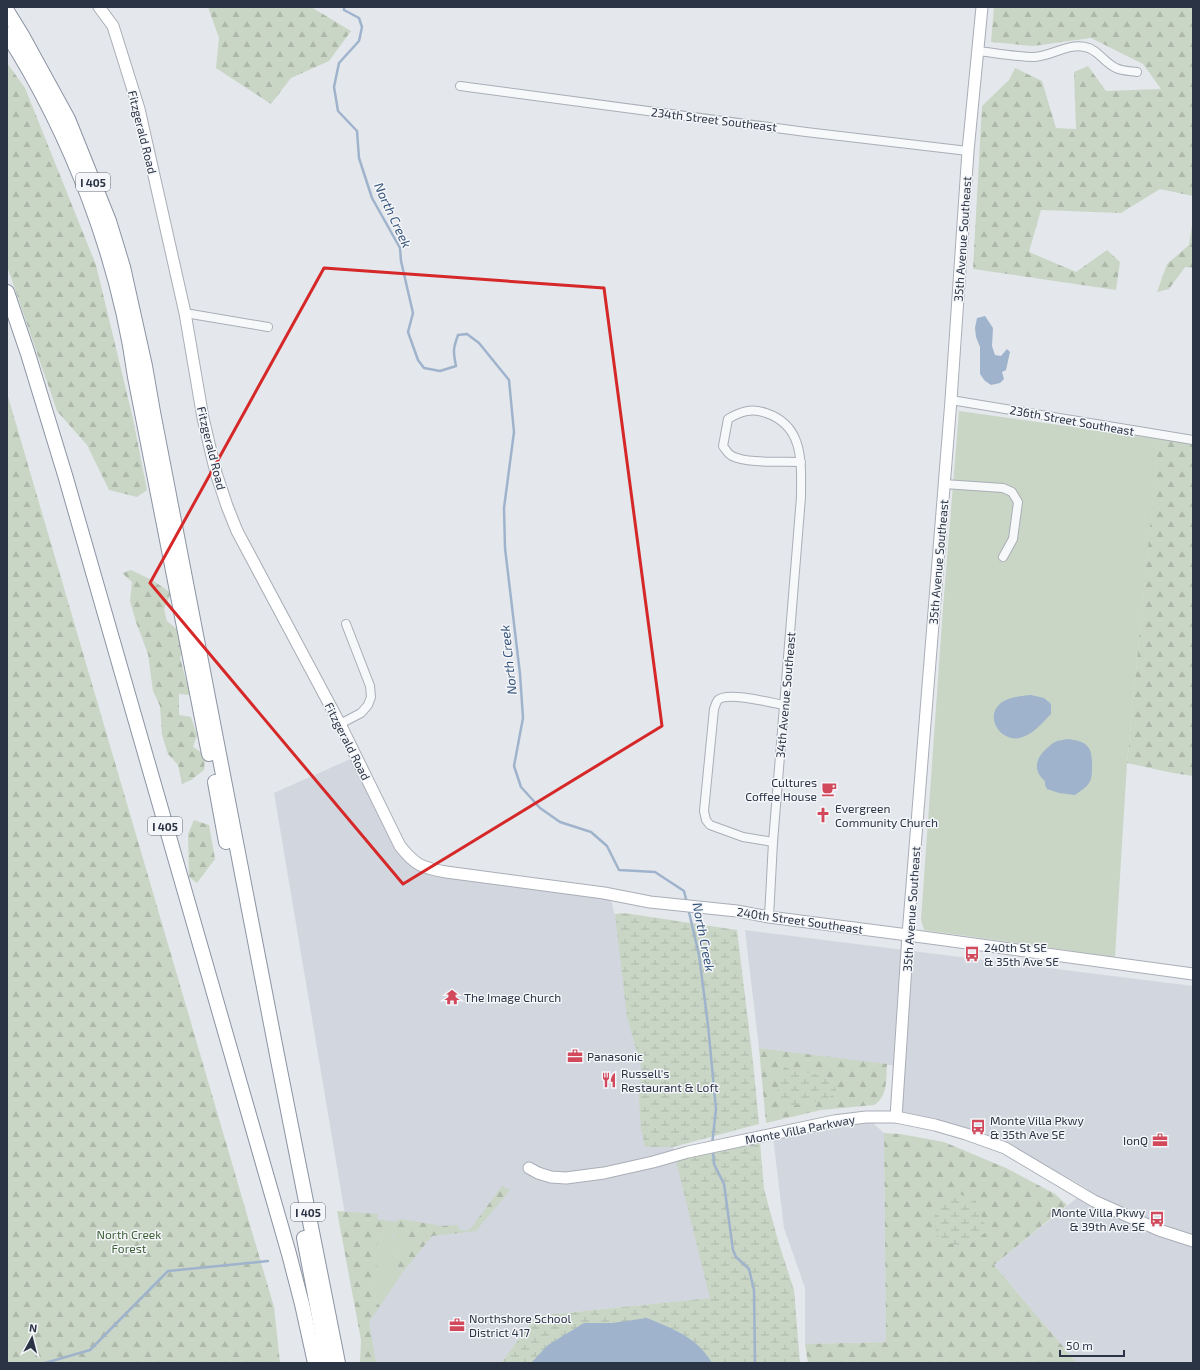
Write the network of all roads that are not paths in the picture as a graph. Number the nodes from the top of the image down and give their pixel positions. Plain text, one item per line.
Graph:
1 (99, 7) edge
2 (982, 7) edge
3 (7, 12) edge
4 (7, 34) edge
5 (978, 51) junction
6 (1137, 72) dead end
7 (460, 86) dead end
8 (968, 151) junction
9 (7, 292) edge
10 (7, 312) edge
11 (185, 313) junction
12 (268, 327) dead end
13 (132, 356) junction
14 (145, 366) junction
15 (951, 400) junction
16 (1193, 440) edge
17 (801, 462) junction
18 (944, 484) junction
19 (1003, 557) dead end
20 (346, 624) dead end
21 (784, 705) junction
22 (340, 724) junction
23 (773, 842) junction
24 (410, 859) joint
25 (769, 917) junction
26 (908, 935) junction
27 (1193, 974) edge
28 (278, 1060) junction
29 (272, 1074) junction
30 (896, 1117) junction
31 (529, 1168) dead end
32 (1193, 1241) edge
33 (309, 1363) edge
34 (315, 1363) edge
35 (328, 1363) edge
36 (338, 1363) edge

1 - 11 street, Fitzgerald Road
2 - 5 street, 35th Avenue Southeast
3 - 14 highway, I 405
4 - 13 highway, I 405
5 - 6 street
5 - 8 street, 35th Avenue Southeast
7 - 8 street, 234th Street Southeast
8 - 15 street, 35th Avenue Southeast
9 - 34 highway, I 405
10 - 33 highway, I 405
11 - 12 street
11 - 22 street, Fitzgerald Road
13 - 14 highway
13 - 29 highway, I 405
14 - 28 highway, I 405
15 - 16 street, 236th Street Southeast
15 - 18 street, 35th Avenue Southeast
17 - 17 street, 34th Avenue Southeast
17 - 21 street, 34th Avenue Southeast
18 - 19 street
18 - 26 street, 35th Avenue Southeast
20 - 22 street
21 - 23 street, 34th Avenue Southeast
21 - 23 street
22 - 24 street, Fitzgerald Road
23 - 25 street, 34th Avenue Southeast
24 - 25 street, 240th Street Southeast
25 - 26 street, 240th Street Southeast
26 - 27 street, 240th Street Southeast
26 - 30 street, 35th Avenue Southeast
28 - 29 highway
28 - 36 highway, I 405
29 - 35 highway, I 405
30 - 31 street, Monte Villa Parkway
30 - 32 street, Monte Villa Parkway

